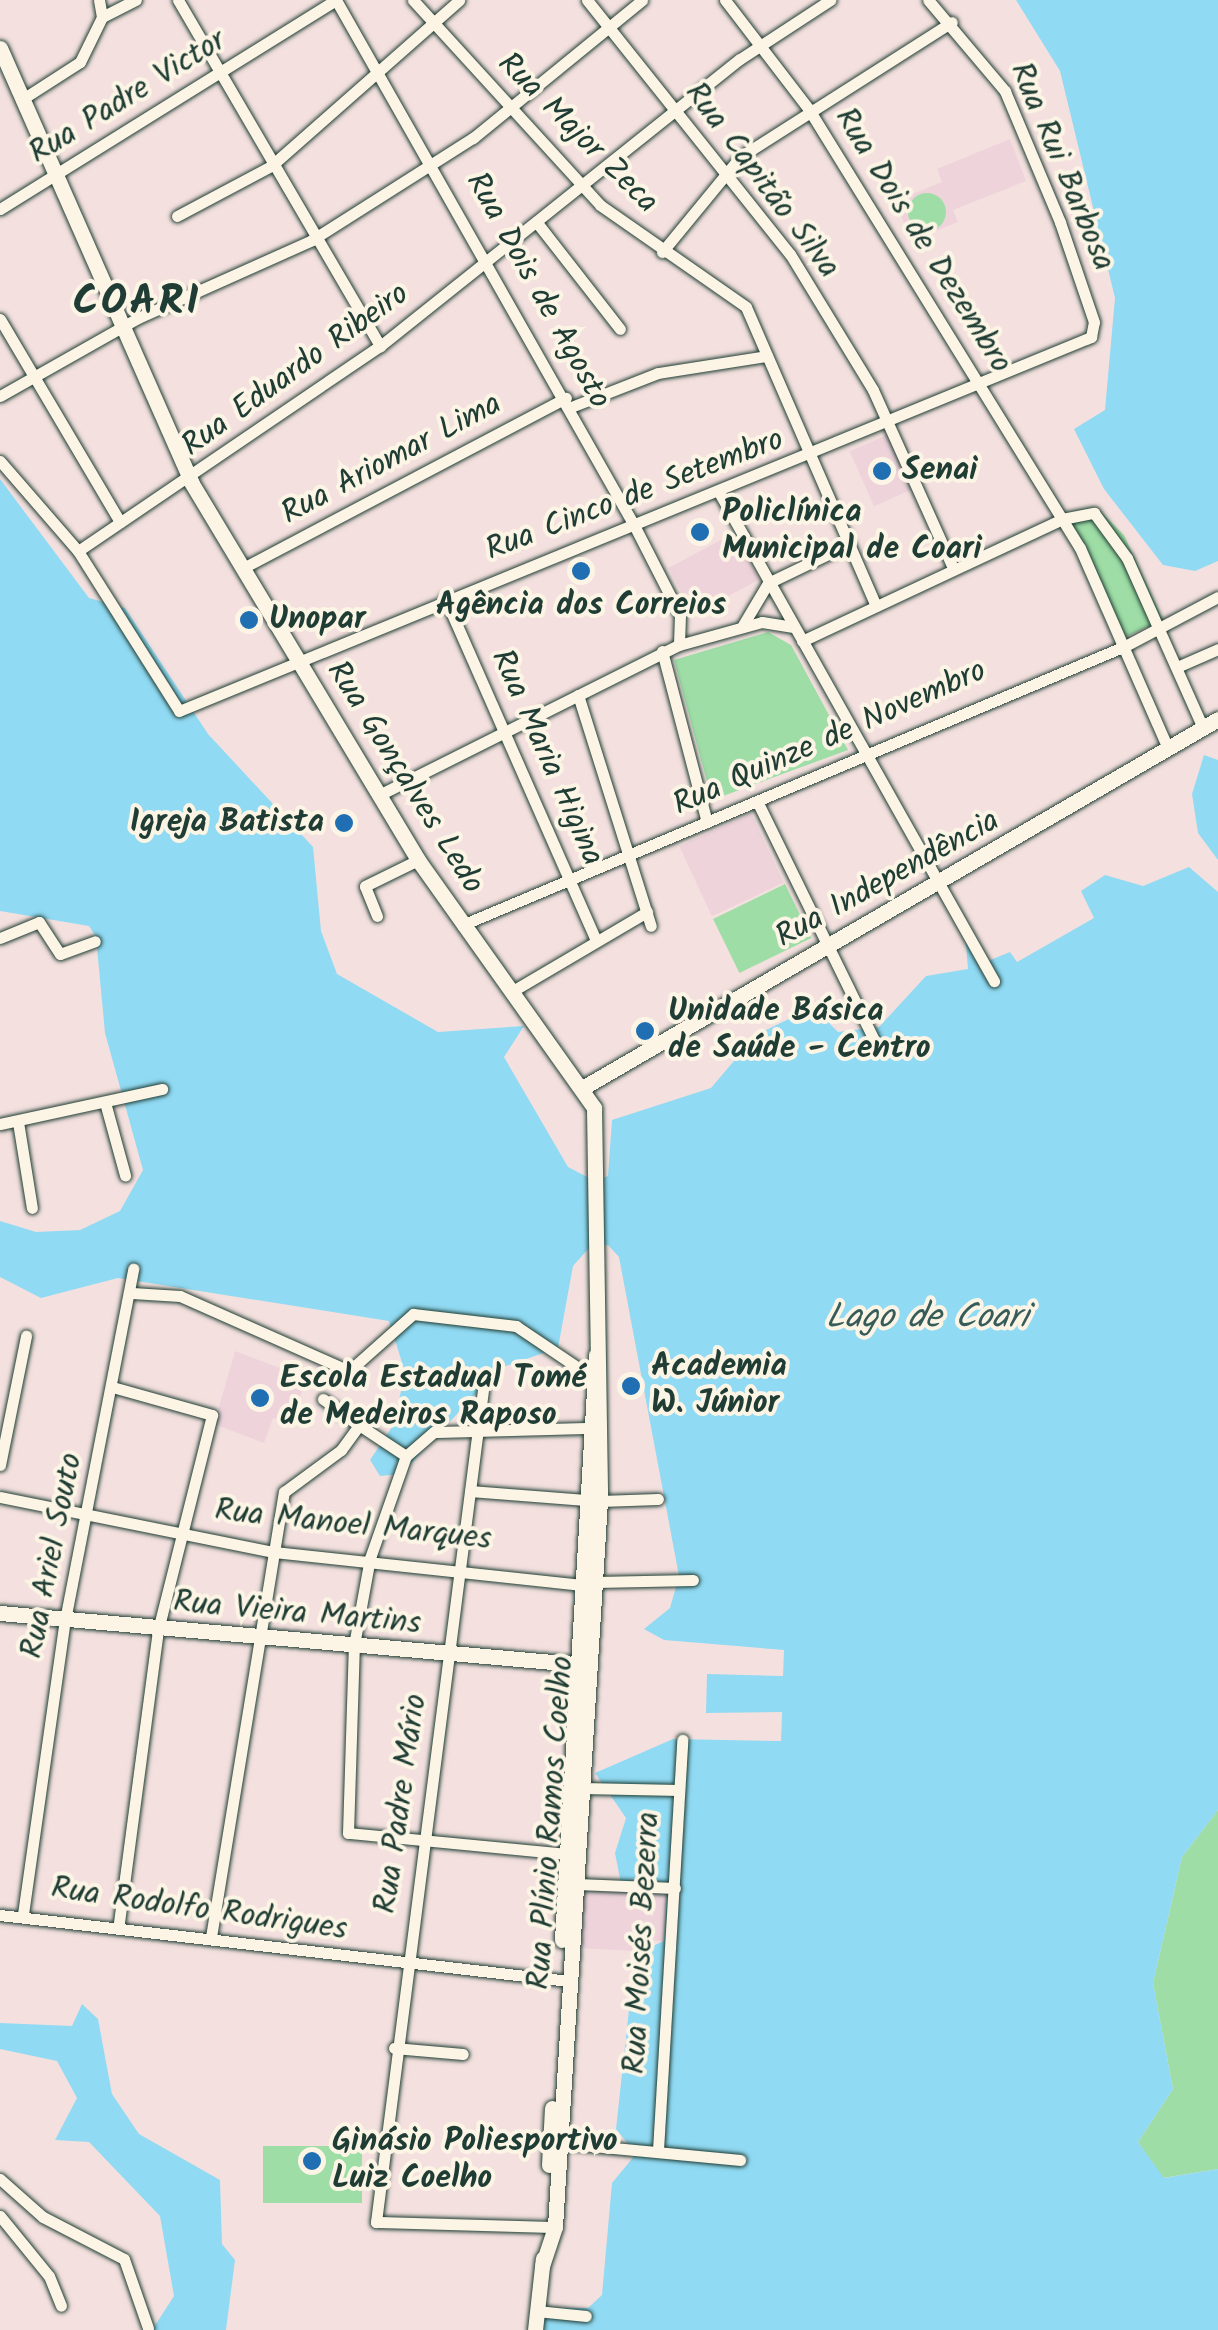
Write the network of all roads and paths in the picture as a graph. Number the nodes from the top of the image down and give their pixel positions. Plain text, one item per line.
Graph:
1 (99, 0) edge
2 (136, 0) edge
3 (178, 0) edge
4 (336, 0) edge
5 (412, 0) edge
6 (459, 0) edge
7 (587, 0) edge
8 (642, 0) edge
9 (726, 0) edge
10 (830, 0) edge
11 (928, 0) edge
12 (102, 18) junction
13 (952, 22) junction
14 (432, 25) junction
15 (608, 26) junction
16 (0, 48) edge
17 (759, 48) junction
18 (216, 69) junction
19 (381, 76) junction
20 (21, 100) junction
21 (509, 107) junction
22 (808, 108) junction
23 (673, 111) junction
24 (434, 163) junction
25 (270, 166) junction
26 (724, 174) junction
27 (56, 178) junction
28 (583, 187) junction
29 (0, 209) edge
30 (176, 216) dead end
31 (538, 224) junction
32 (312, 240) junction
33 (662, 252) junction
34 (491, 259) junction
35 (1092, 318) joint
36 (0, 319) edge
37 (620, 328) dead end
38 (121, 330) junction
39 (380, 346) junction
40 (766, 356) junction
41 (33, 372) junction
42 (980, 386) junction
43 (0, 396) edge
44 (568, 402) junction
45 (888, 424) junction
46 (807, 459) junction
47 (0, 461) edge
48 (191, 482) junction
49 (720, 494) junction
50 (1062, 519) junction
51 (120, 522) junction
52 (635, 527) junction
53 (848, 545) junction
54 (78, 551) junction
55 (243, 568) junction
56 (954, 568) junction
57 (768, 583) junction
58 (1218, 597) edge
59 (445, 598) junction
60 (876, 606) junction
61 (680, 615) junction
62 (792, 626) junction
63 (1158, 626) junction
64 (741, 627) junction
65 (711, 635) junction
66 (802, 641) junction
67 (679, 644) junction
68 (1125, 646) junction
69 (1218, 649) edge
70 (662, 652) junction
71 (297, 658) junction
72 (1177, 666) junction
73 (578, 695) junction
74 (1218, 719) edge
75 (1202, 726) junction
76 (506, 735) junction
77 (1168, 748) junction
78 (863, 750) junction
79 (379, 794) junction
80 (757, 801) junction
81 (708, 822) junction
82 (629, 858) junction
83 (418, 860) junction
84 (571, 882) junction
85 (936, 886) junction
86 (647, 912) junction
87 (377, 916) dead end
88 (462, 925) junction
89 (651, 926) dead end
90 (0, 938) edge
91 (596, 940) junction
92 (95, 941) dead end
93 (826, 947) junction
94 (994, 981) dead end
95 (511, 992) junction
96 (877, 1046) dead end
97 (584, 1087) junction
98 (162, 1089) dead end
99 (106, 1106) junction
100 (18, 1122) junction
101 (0, 1124) edge
102 (125, 1174) dead end
103 (32, 1208) dead end
104 (132, 1269) dead end
105 (132, 1293) junction
106 (26, 1336) dead end
107 (597, 1382) junction
108 (116, 1388) junction
109 (483, 1390) dead end
110 (323, 1399) dead end
111 (359, 1425) junction
112 (589, 1428) junction
113 (479, 1431) junction
114 (406, 1456) junction
115 (0, 1466) edge
116 (470, 1491) junction
117 (0, 1496) edge
118 (658, 1499) dead end
119 (593, 1501) junction
120 (85, 1510) junction
121 (180, 1533) junction
122 (274, 1552) junction
123 (370, 1558) junction
124 (461, 1566) junction
125 (694, 1580) dead end
126 (589, 1583) junction
127 (0, 1613) edge
128 (65, 1620) junction
129 (158, 1630) junction
130 (261, 1638) junction
131 (354, 1645) junction
132 (451, 1654) junction
133 (584, 1665) junction
134 (682, 1740) dead end
135 (582, 1788) junction
136 (679, 1790) junction
137 (426, 1841) junction
138 (567, 1854) junction
139 (577, 1884) junction
140 (675, 1888) junction
141 (23, 1914) junction
142 (0, 1915) edge
143 (118, 1922) junction
144 (212, 1937) junction
145 (406, 1966) junction
146 (564, 1980) junction
147 (394, 2048) junction
148 (463, 2054) dead end
149 (561, 2143) junction
150 (658, 2150) junction
151 (740, 2160) dead end
152 (0, 2179) edge
153 (16, 2195) junction
154 (0, 2212) edge
155 (551, 2227) junction
156 (60, 2306) dead end
157 (537, 2311) junction
158 (586, 2316) dead end
159 (148, 2328) edge
160 (534, 2330) edge

1 - 12 street
2 - 12 street
3 - 18 street
4 - 18 street, Rua Padre Victor
4 - 19 street, Rua Dois de Agosto
5 - 14 street, Rua Major Zeca
6 - 14 street
7 - 15 street, Rua Capitão Silva
8 - 15 street
9 - 17 street, Rua Dois de Dezembro
10 - 17 street, Rua Eduardo Ribeiro
11 - 13 street, Rua Rui Barbosa
12 - 20 street
13 - 22 street
13 - 35 street, Rua Rui Barbosa
14 - 19 street
14 - 21 street, Rua Major Zeca
15 - 21 street
15 - 23 street, Rua Capitão Silva
16 - 20 main road, Rua Gonçalves Ledo
17 - 22 street, Rua Dois de Dezembro
17 - 23 street, Rua Eduardo Ribeiro
18 - 25 street
18 - 27 street, Rua Padre Victor
19 - 24 street, Rua Dois de Agosto
19 - 25 street
20 - 27 main road, Rua Gonçalves Ledo
21 - 24 street
21 - 28 street, Rua Major Zeca
22 - 26 street
22 - 42 street, Rua Dois de Dezembro
23 - 26 street, Rua Capitão Silva
23 - 28 street, Rua Eduardo Ribeiro
24 - 32 street
24 - 34 street, Rua Dois de Agosto
25 - 30 street
25 - 32 street
26 - 33 street
26 - 45 street, Rua Capitão Silva
27 - 29 street, Rua Padre Victor
27 - 38 main road, Rua Gonçalves Ledo
28 - 31 street, Rua Eduardo Ribeiro
28 - 33 street, Rua Major Zeca
31 - 34 street, Rua Eduardo Ribeiro
31 - 37 street
32 - 38 street
32 - 39 street
33 - 40 street, Rua Major Zeca
34 - 39 street, Rua Eduardo Ribeiro
34 - 44 street, Rua Dois de Agosto
35 - 42 street, Rua Cinco de Setembro
36 - 41 street
38 - 41 street
38 - 48 main road, Rua Gonçalves Ledo
39 - 48 street, Rua Eduardo Ribeiro
40 - 44 street, Rua Ariomar Lima
40 - 46 street, Rua Major Zeca
41 - 43 street
41 - 51 street
42 - 45 street, Rua Cinco de Setembro
42 - 50 street, Rua Dois de Dezembro
44 - 52 street, Rua Dois de Agosto
44 - 55 street, Rua Ariomar Lima
45 - 46 street, Rua Cinco de Setembro
45 - 56 street, Rua Capitão Silva
46 - 49 street, Rua Cinco de Setembro
46 - 53 street, Rua Major Zeca
47 - 54 street
48 - 51 street, Rua Eduardo Ribeiro
48 - 55 main road, Rua Gonçalves Ledo
49 - 52 street, Rua Cinco de Setembro
49 - 57 street
50 - 56 street
50 - 63 street
50 - 68 street, Rua Dois de Dezembro
51 - 54 street, Rua Eduardo Ribeiro
52 - 59 street, Rua Cinco de Setembro
52 - 61 street, Rua Dois de Agosto
53 - 57 street
53 - 60 street, Rua Major Zeca
54 - 71 street, Rua Cinco de Setembro
55 - 71 main road, Rua Gonçalves Ledo
56 - 60 street
57 - 62 street
57 - 64 street
58 - 63 street, Rua Quinze de Novembro
59 - 71 street, Rua Cinco de Setembro
59 - 76 street, Rua Maria Higina
60 - 66 street
61 - 65 street
61 - 67 street, Rua Dois de Agosto
62 - 64 street
62 - 66 street
63 - 68 street, Rua Quinze de Novembro
63 - 72 street
64 - 65 street
65 - 67 street
66 - 78 street
67 - 70 street
68 - 77 street, Rua Dois de Dezembro
68 - 78 street, Rua Quinze de Novembro
69 - 72 street
70 - 73 street
70 - 81 street
71 - 79 main road, Rua Gonçalves Ledo
72 - 75 street
73 - 76 street
73 - 82 street
74 - 75 main road, Rua Independência
75 - 77 main road, Rua Independência
76 - 79 street
76 - 84 street, Rua Maria Higina
77 - 85 main road, Rua Independência
78 - 80 street, Rua Quinze de Novembro
78 - 85 street
79 - 83 main road, Rua Gonçalves Ledo
80 - 81 street, Rua Quinze de Novembro
80 - 93 street
81 - 82 street, Rua Quinze de Novembro
82 - 84 street, Rua Quinze de Novembro
82 - 86 street
83 - 87 street
83 - 88 main road, Rua Gonçalves Ledo
84 - 88 street, Rua Quinze de Novembro
84 - 91 street, Rua Maria Higina
85 - 93 main road, Rua Independência
85 - 94 street
86 - 89 street
86 - 91 street
88 - 95 main road, Rua Gonçalves Ledo
90 - 92 street
91 - 95 street
93 - 96 street
93 - 97 main road, Rua Independência
95 - 97 main road, Rua Gonçalves Ledo
97 - 107 main road
98 - 99 street
99 - 100 street
99 - 102 street
100 - 101 street
100 - 103 street
104 - 105 street, Rua Ariel Souto
105 - 107 street
105 - 108 street, Rua Ariel Souto
106 - 115 street
107 - 112 main road, Rua Plínio Ramos Coelho
107 - 119 main road, Rua Plínio Ramos Coelho
108 - 120 street, Rua Ariel Souto
108 - 121 street
109 - 113 street, Rua Padre Mário
110 - 111 street
111 - 114 street
111 - 122 street
112 - 113 street
112 - 119 main road, Rua Plínio Ramos Coelho
113 - 114 street
113 - 116 street, Rua Padre Mário
114 - 123 street
116 - 119 street
116 - 124 street, Rua Padre Mário
117 - 120 street, Rua Manoel Marques
118 - 119 street
119 - 126 main road, Rua Plínio Ramos Coelho
120 - 121 street, Rua Manoel Marques
120 - 128 street, Rua Ariel Souto
121 - 122 street, Rua Manoel Marques
121 - 129 street
122 - 123 street, Rua Manoel Marques
122 - 130 street
123 - 124 street, Rua Manoel Marques
123 - 131 street
124 - 126 street, Rua Manoel Marques
124 - 132 street, Rua Padre Mário
125 - 126 street, Rua Manoel Marques
126 - 133 main road, Rua Plínio Ramos Coelho
127 - 128 main road, Rua Vieira Martins
128 - 129 main road, Rua Vieira Martins
128 - 141 street, Rua Ariel Souto
129 - 130 main road, Rua Vieira Martins
129 - 143 street
130 - 131 main road, Rua Vieira Martins
130 - 144 street
131 - 132 main road, Rua Vieira Martins
131 - 137 street
132 - 133 main road, Rua Vieira Martins
132 - 137 street, Rua Padre Mário
133 - 135 main road, Rua Plínio Ramos Coelho
133 - 138 main road, Rua Plínio Ramos Coelho
134 - 136 street, Rua Moisés Bezerra
135 - 136 street
135 - 139 main road, Rua Plínio Ramos Coelho
136 - 140 street, Rua Moisés Bezerra
137 - 138 street
137 - 145 street, Rua Padre Mário
138 - 146 main road, Rua Plínio Ramos Coelho
139 - 140 street
139 - 146 main road, Rua Plínio Ramos Coelho
140 - 150 street, Rua Moisés Bezerra
141 - 142 street, Rua Rodolfo Rodrigues
141 - 143 street, Rua Rodolfo Rodrigues
143 - 144 street, Rua Rodolfo Rodrigues
144 - 145 street, Rua Rodolfo Rodrigues
145 - 146 street, Rua Rodolfo Rodrigues
145 - 147 street, Rua Padre Mário
146 - 149 main road, Rua Plínio Ramos Coelho
146 - 155 main road, Rua Plínio Ramos Coelho
147 - 148 street
147 - 155 street, Rua Padre Mário
149 - 150 street
149 - 155 main road, Rua Plínio Ramos Coelho
150 - 151 street
152 - 153 street
153 - 154 street
153 - 159 street
154 - 156 street
155 - 157 main road, Rua Plínio Ramos Coelho
157 - 158 street
157 - 160 main road, Rua Plínio Ramos Coelho

